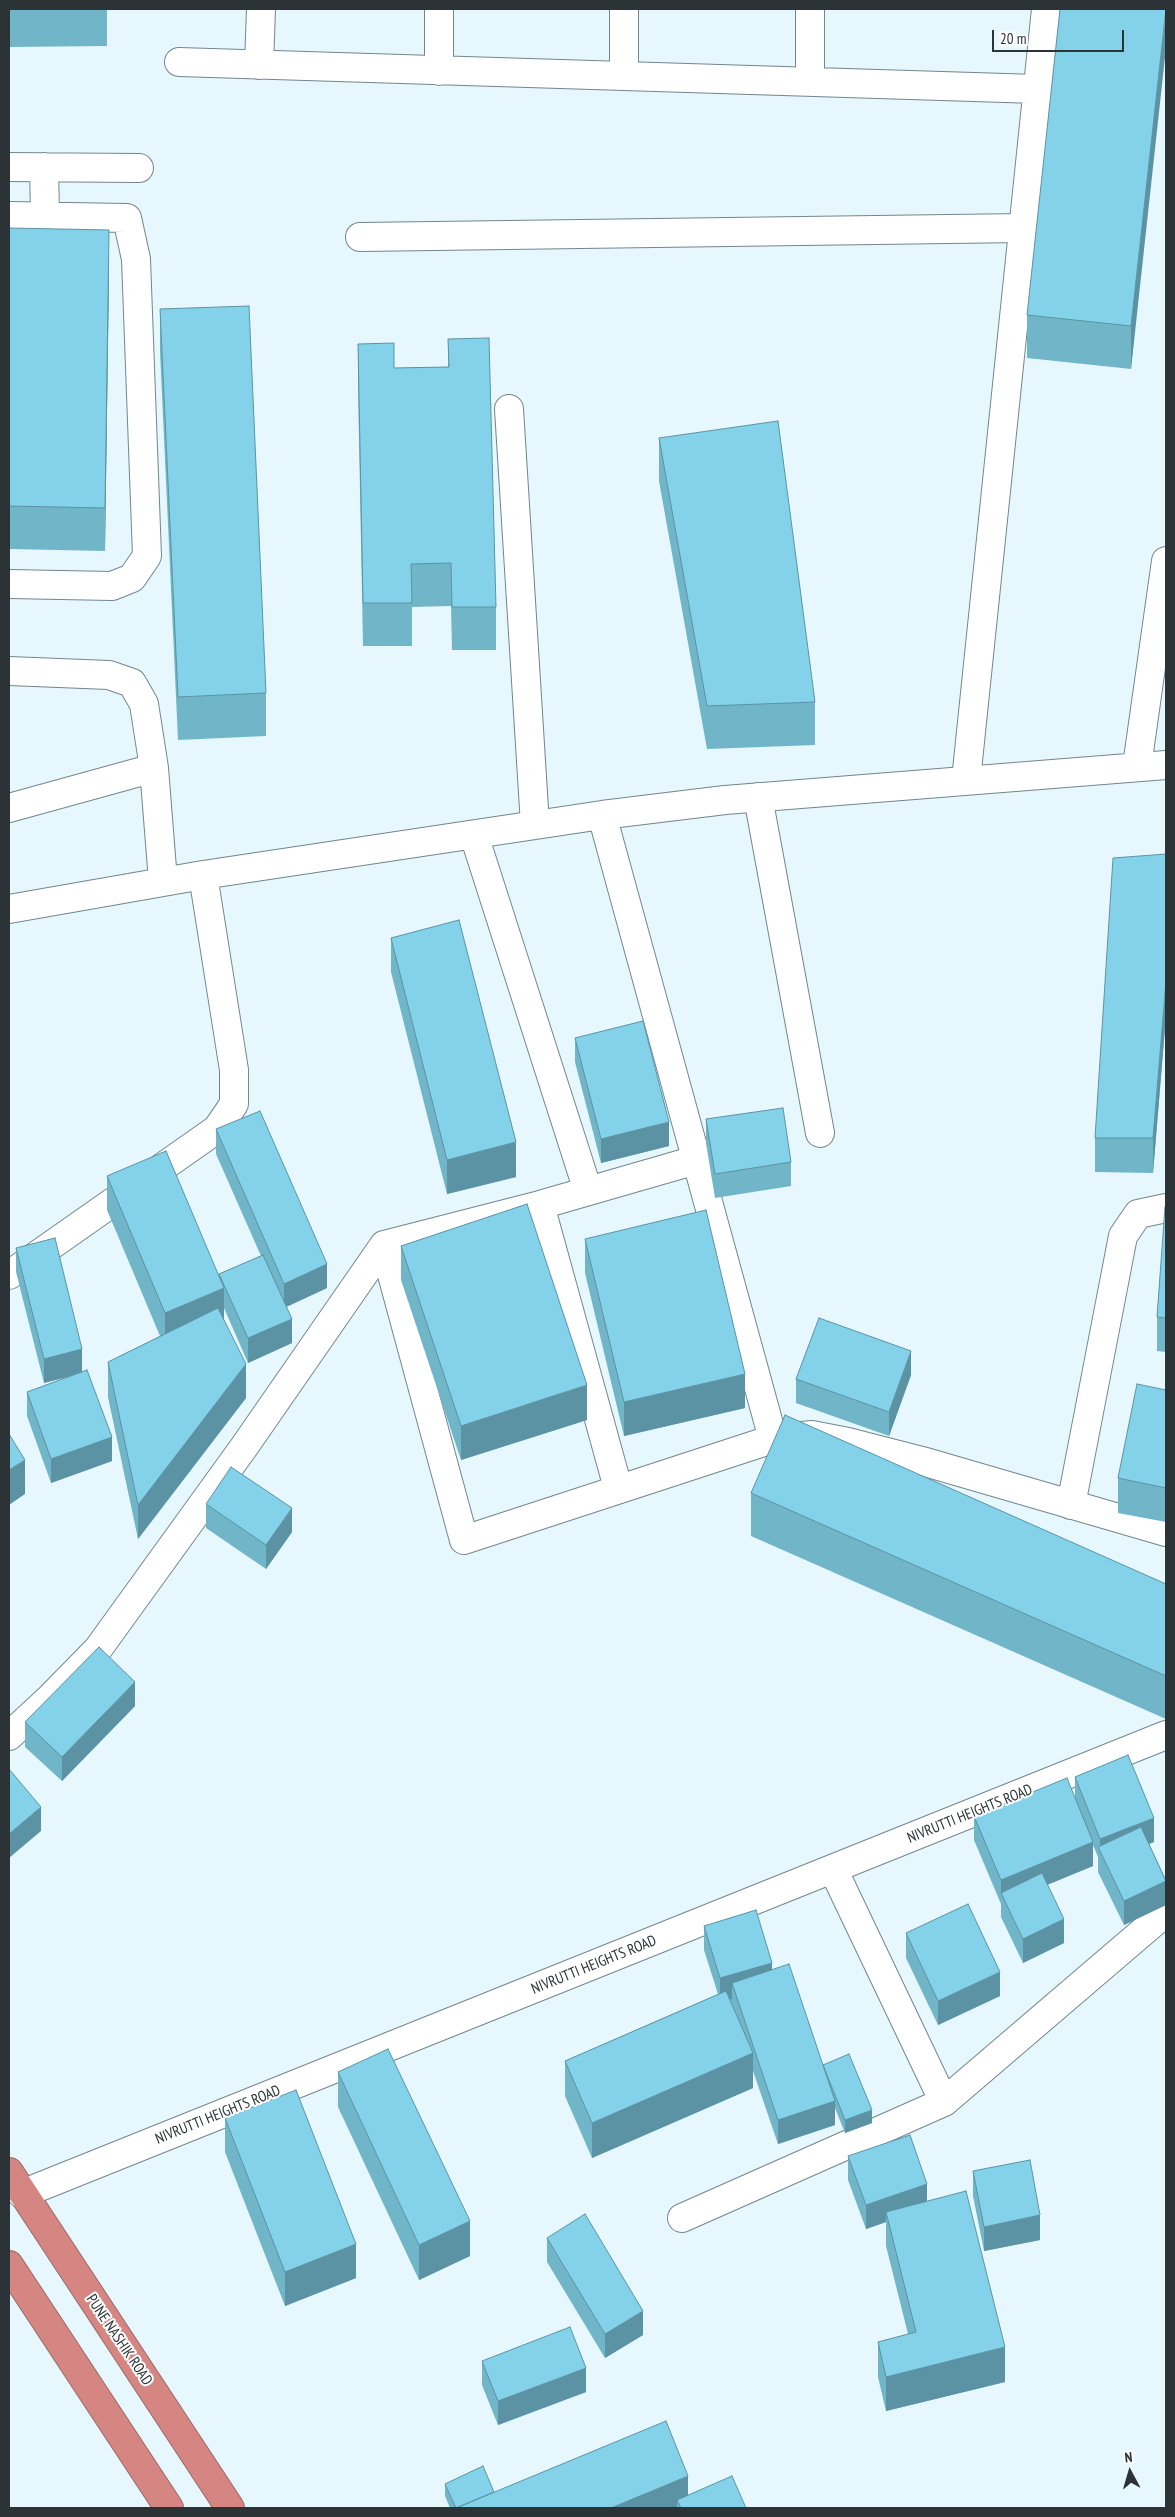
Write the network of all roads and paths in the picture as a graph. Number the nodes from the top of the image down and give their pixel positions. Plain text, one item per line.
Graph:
1 (261, 9) edge
2 (439, 9) edge
3 (624, 9) edge
4 (810, 9) edge
5 (1046, 9) edge
6 (179, 62) dead end
7 (259, 65) junction
8 (439, 71) junction
9 (624, 76) junction
10 (810, 82) junction
11 (1037, 89) junction
12 (9, 167) edge
13 (44, 167) junction
14 (139, 168) dead end
15 (9, 216) edge
16 (45, 216) junction
17 (1023, 228) junction
18 (360, 238) dead end
19 (508, 409) dead end
20 (1166, 561) edge
21 (9, 584) edge
22 (9, 671) edge
23 (1166, 765) edge
24 (1137, 766) junction
25 (154, 768) junction
26 (966, 780) junction
27 (758, 798) junction
28 (9, 808) edge
29 (602, 815) junction
30 (535, 825) junction
31 (474, 835) junction
32 (203, 875) junction
33 (163, 882) junction
34 (9, 909) edge
35 (820, 1133) dead end
36 (696, 1160) junction
37 (588, 1191) junction
38 (540, 1205) junction
39 (1166, 1208) edge
40 (384, 1245) junction
41 (9, 1276) edge
42 (773, 1439) junction
43 (618, 1488) junction
44 (1071, 1505) junction
45 (1166, 1532) edge
46 (1166, 1735) edge
47 (9, 1736) edge
48 (833, 1869) junction
49 (1166, 1912) edge
50 (944, 2102) junction
51 (15, 2183) edge
52 (682, 2218) dead end
53 (9, 2265) edge
54 (169, 2508) edge
55 (230, 2508) edge

1 - 7 street
2 - 8 street
3 - 9 street
4 - 10 street
5 - 11 street
6 - 7 street
7 - 8 street
8 - 9 street
9 - 10 street
10 - 11 street
11 - 17 street
12 - 13 street
13 - 14 street
13 - 16 street
15 - 16 street
16 - 21 street
17 - 18 street
17 - 26 street
19 - 30 street
20 - 24 street
22 - 25 street
23 - 24 street
24 - 26 street
25 - 28 street
25 - 33 street
26 - 27 street
27 - 29 street
27 - 35 street
29 - 30 street
29 - 36 street
30 - 31 street
31 - 32 street
31 - 37 street
32 - 33 street
32 - 41 street
33 - 34 street
36 - 37 street
36 - 42 street
37 - 38 street
38 - 40 street
38 - 43 street
39 - 44 street
40 - 43 street
40 - 47 street
42 - 43 street
42 - 44 street
44 - 45 street
46 - 48 street, NIVRUTTI HEIGHTS ROAD
48 - 50 street
48 - 51 street, NIVRUTTI HEIGHTS ROAD
49 - 50 street
50 - 52 street
51 - 55 highway, PUNE NASHIK ROAD
53 - 54 highway

